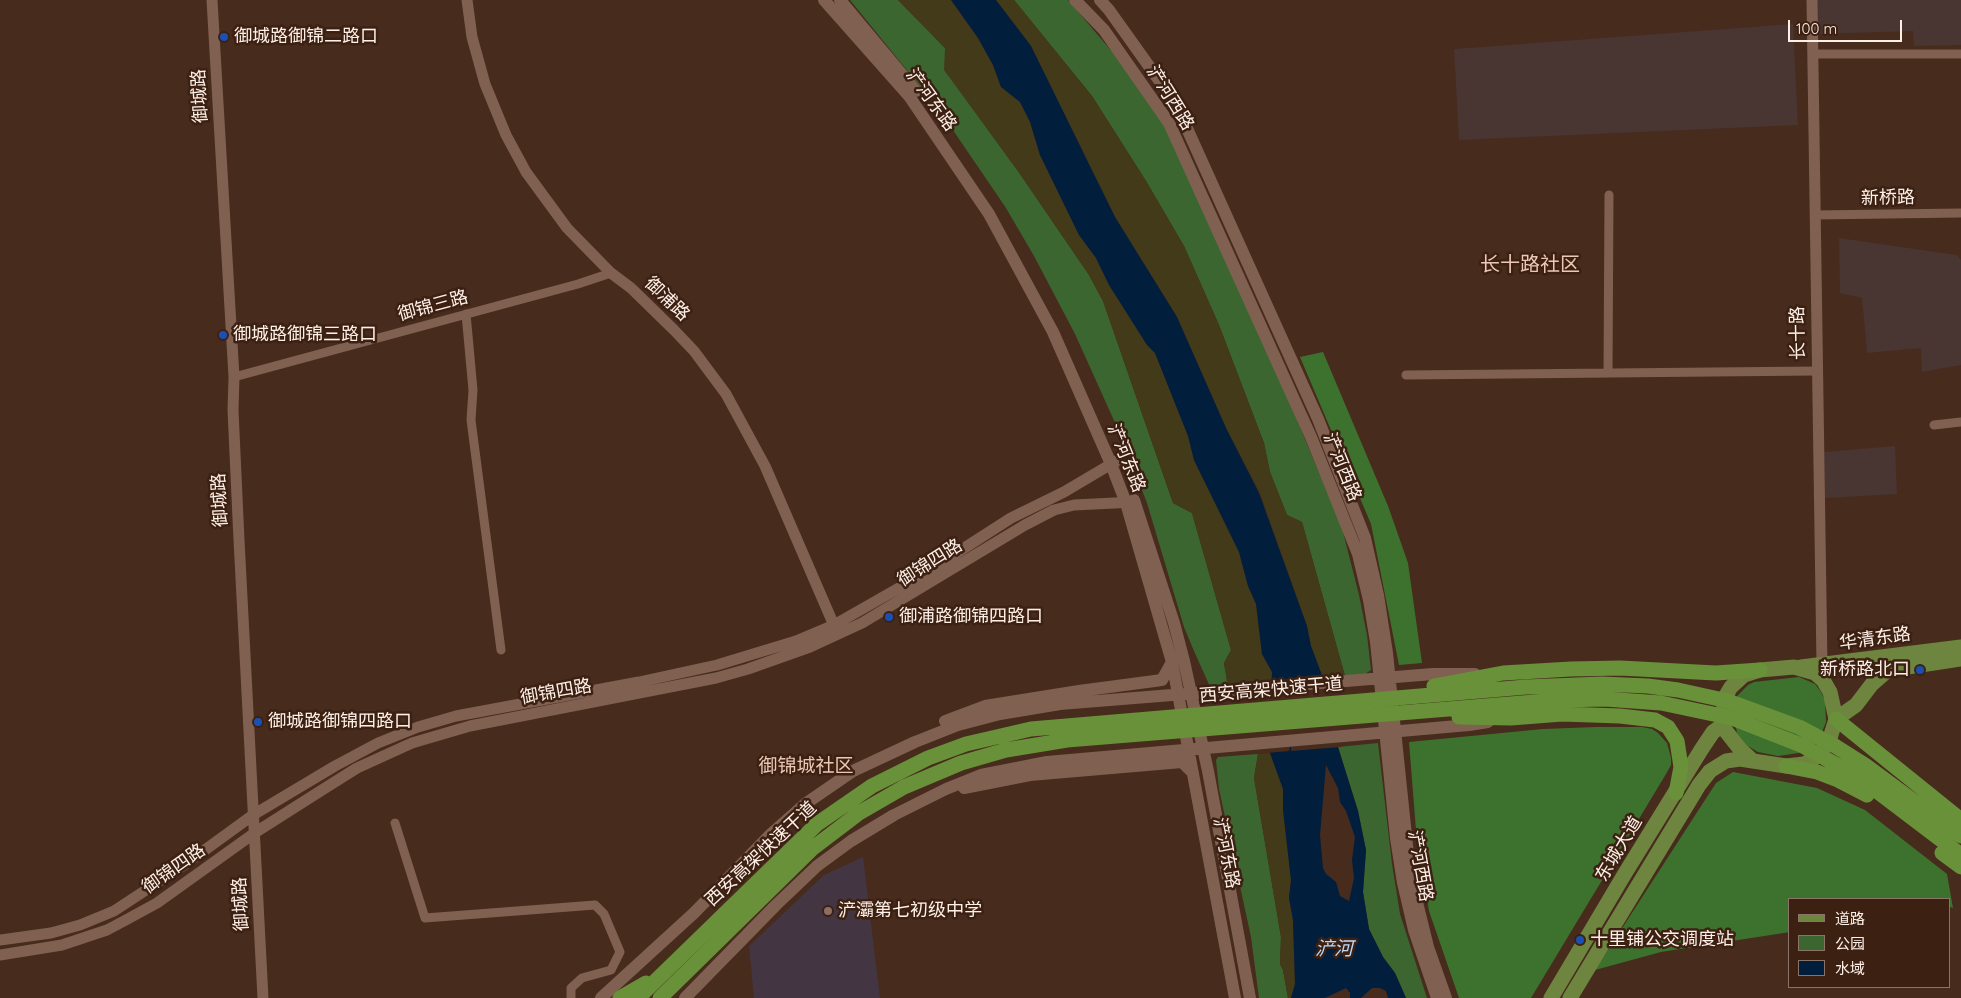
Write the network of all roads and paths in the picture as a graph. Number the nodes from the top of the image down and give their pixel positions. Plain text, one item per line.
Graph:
1 (212, 0) edge
2 (467, 0) edge
3 (824, 0) edge
4 (840, 0) edge
5 (1075, 0) edge
6 (1100, 0) edge
7 (1812, 0) edge
8 (1814, 54) junction
9 (1961, 54) edge
10 (1609, 195) dead end
11 (1961, 213) edge
12 (1815, 215) junction
13 (611, 273) junction
14 (466, 314) junction
15 (1816, 371) junction
16 (1608, 373) junction
17 (1406, 376) dead end
18 (234, 377) junction
19 (1961, 422) edge
20 (1934, 425) dead end
21 (1115, 462) junction
22 (1131, 503) junction
23 (836, 630) junction
24 (1961, 647) edge
25 (500, 650) dead end
26 (1961, 660) edge
27 (1172, 662) junction
28 (1822, 665) junction
29 (1794, 667) junction
30 (1760, 670) junction
31 (1503, 674) junction
32 (1424, 692) junction
33 (1427, 714) junction
34 (1562, 714) junction
35 (1511, 718) junction
36 (1836, 719) junction
37 (1723, 725) junction
38 (1146, 727) junction
39 (906, 746) junction
40 (1753, 761) junction
41 (1786, 766) junction
42 (1193, 773) junction
43 (1676, 793) junction
44 (253, 815) junction
45 (894, 815) junction
46 (1961, 820) edge
47 (395, 823) dead end
48 (256, 832) junction
49 (1961, 836) edge
50 (1961, 855) edge
51 (1961, 867) edge
52 (748, 934) junction
53 (0, 940) edge
54 (0, 955) edge
55 (665, 972) junction
56 (662, 996) edge
57 (263, 998) edge
58 (571, 998) edge
59 (601, 998) edge
60 (620, 998) edge
61 (638, 998) edge
62 (686, 998) edge
63 (1235, 998) edge
64 (1250, 998) edge
65 (1437, 998) edge
66 (1446, 998) edge
67 (1552, 998) edge
68 (1570, 998) edge

1 - 18 street, 御城路
2 - 13 street, 御浦路
3 - 21 main road, 浐河东路
4 - 21 main road, 浐河东路
5 - 65 main road, 浐河西路
6 - 66 main road, 浐河西路
7 - 8 street, 长十路
8 - 9 street
8 - 12 street, 长十路
10 - 16 street
11 - 12 street, 新桥路
12 - 15 street, 长十路
13 - 14 street, 御锦三路
13 - 23 street, 御浦路
14 - 18 street, 御锦三路
14 - 25 street
15 - 16 street
15 - 28 street, 长十路
16 - 17 street
18 - 44 street, 御城路
19 - 20 street
21 - 22 main road, 浐河东路
21 - 23 street, 御锦四路
22 - 23 street, 御锦四路
22 - 27 main road, 浐河东路
22 - 64 main road, 浐河东路
23 - 44 street, 御锦四路
23 - 48 street, 御锦四路
24 - 28 main road, 华清东路
26 - 36 main road, 华清东路
27 - 39 main road
27 - 42 main road, 浐河东路
28 - 29 main road, 华清东路
29 - 30 main road
29 - 36 main road
30 - 31 highway
30 - 37 main road
31 - 32 highway
31 - 39 main road
32 - 38 highway, 西安高架快速干道
32 - 49 highway, 西安高架快速干道
33 - 35 highway
33 - 38 highway, 西安高架快速干道
33 - 50 highway, 西安高架快速干道
34 - 35 highway
34 - 37 highway
34 - 43 highway
35 - 45 main road
36 - 41 main road
36 - 46 highway
37 - 40 main road
37 - 43 main road, 东城大道
38 - 55 highway, 西安高架快速干道
38 - 56 highway, 西安高架快速干道
39 - 59 main road
40 - 41 main road
40 - 68 main road, 东城大道
41 - 51 highway
42 - 45 main road
42 - 63 main road, 浐河东路
43 - 67 main road, 东城大道
44 - 48 street, 御城路
44 - 53 street, 御锦四路
45 - 52 main road
47 - 58 street
48 - 54 street, 御锦四路
48 - 57 street, 御城路
52 - 56 main road
52 - 62 main road
55 - 60 highway
55 - 61 highway, 西安高架快速干道

